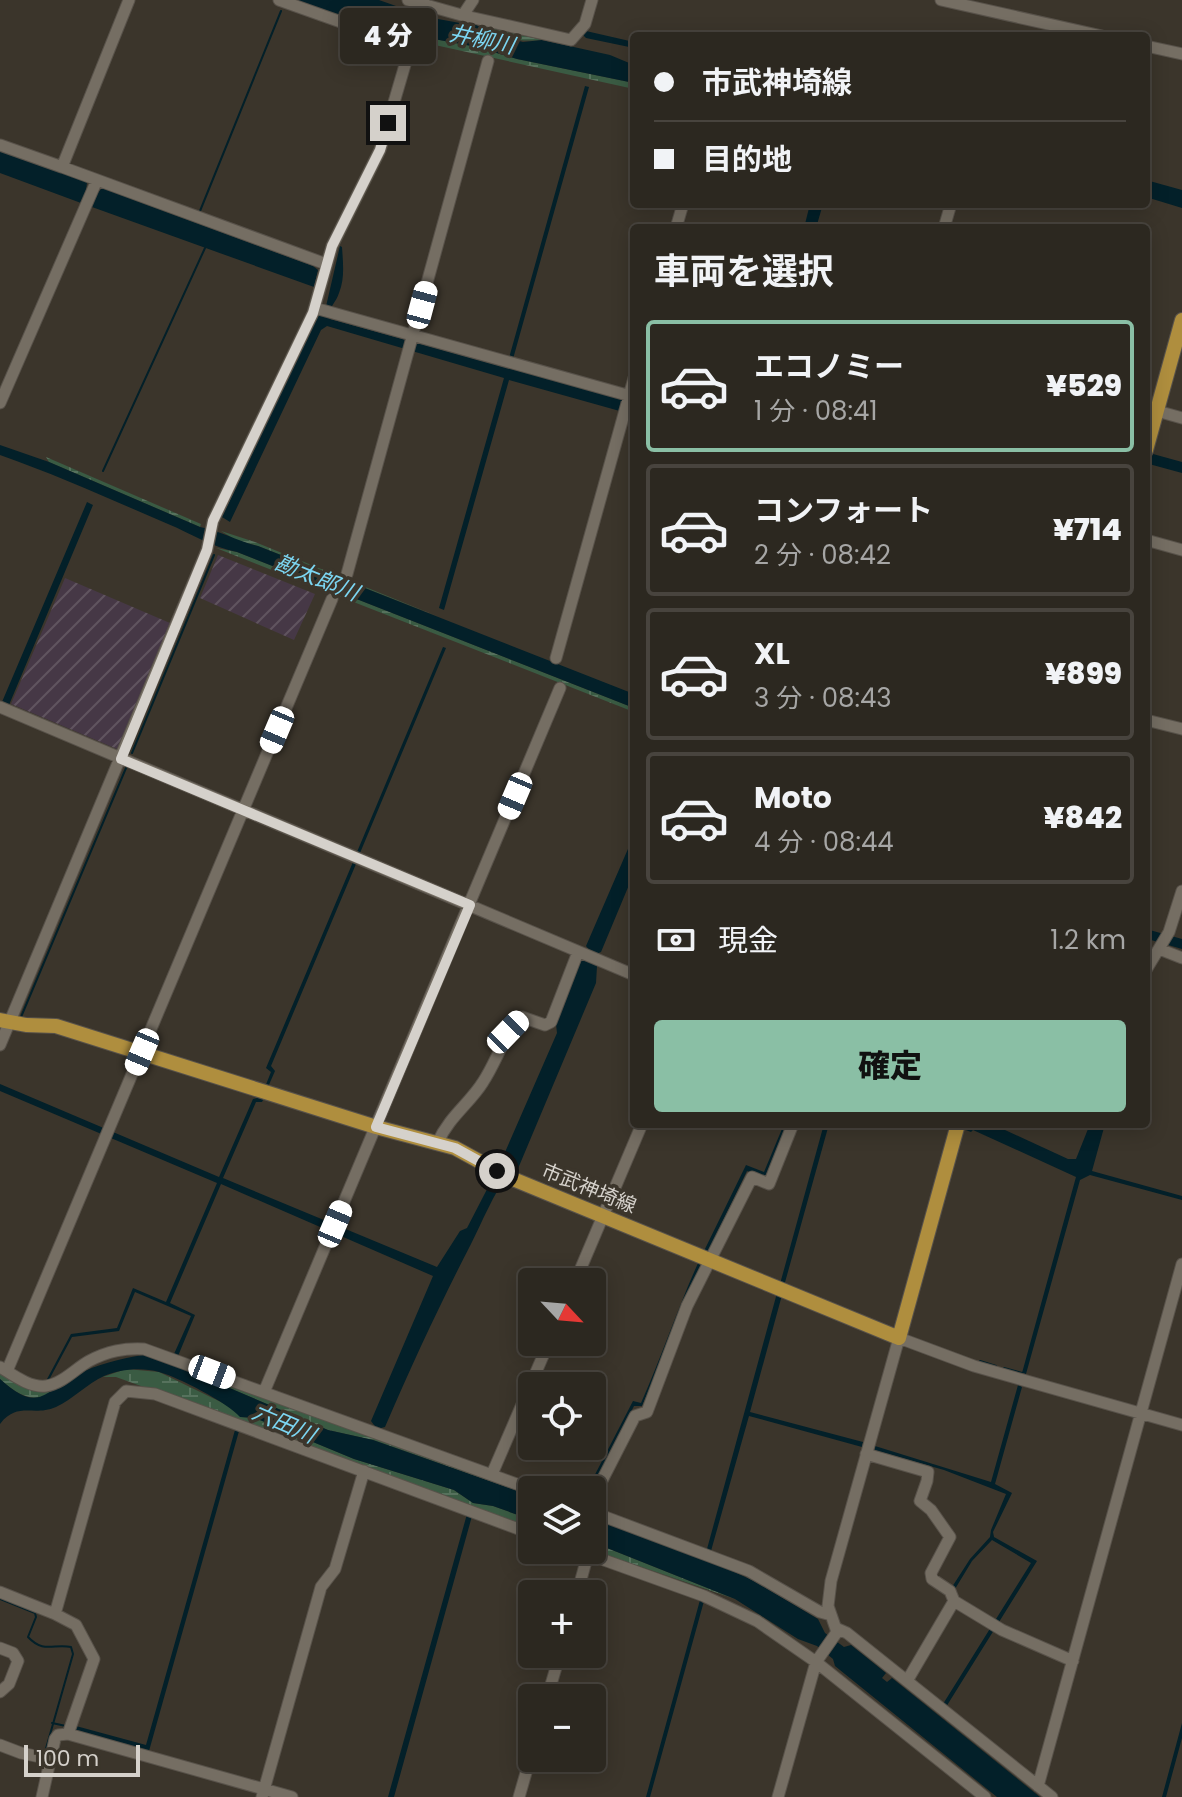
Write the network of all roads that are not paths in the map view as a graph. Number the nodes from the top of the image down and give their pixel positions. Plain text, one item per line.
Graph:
1 (129, 0) edge
2 (279, 0) edge
3 (408, 0) edge
4 (473, 0) edge
5 (592, 0) edge
6 (941, 0) edge
7 (423, 2) edge
8 (463, 15) junction
9 (1084, 32) edge
10 (412, 44) junction
11 (1150, 47) edge
12 (1182, 54) edge
13 (488, 61) dead end
14 (0, 145) edge
15 (62, 167) junction
16 (93, 190) junction
17 (326, 264) junction
18 (323, 310) junction
19 (1182, 320) edge
20 (413, 337) junction
21 (629, 401) edge
22 (0, 403) edge
23 (1157, 411) junction
24 (1182, 418) edge
25 (1150, 436) edge
26 (1150, 541) edge
27 (1182, 550) edge
28 (347, 574) dead end
29 (332, 599) dead end
30 (556, 658) dead end
31 (560, 688) dead end
32 (0, 707) edge
33 (1150, 721) edge
34 (1182, 729) edge
35 (121, 759) junction
36 (243, 809) junction
37 (1182, 891) edge
38 (470, 905) junction
39 (1160, 946) junction
40 (587, 956) junction
41 (1182, 958) edge
42 (1150, 963) edge
43 (630, 973) edge
44 (5, 1021) edge
45 (0, 1045) edge
46 (142, 1052) junction
47 (376, 1127) junction
48 (640, 1128) edge
49 (791, 1128) edge
50 (957, 1128) edge
51 (438, 1142) junction
52 (604, 1215) junction
53 (710, 1260) junction
54 (1182, 1264) edge
55 (581, 1268) edge
56 (899, 1338) junction
57 (543, 1356) edge
58 (3, 1369) edge
59 (264, 1392) junction
60 (1141, 1413) junction
61 (1182, 1425) edge
62 (866, 1454) junction
63 (364, 1471) junction
64 (492, 1474) junction
65 (604, 1476) edge
66 (518, 1484) edge
67 (606, 1517) edge
68 (518, 1529) edge
69 (606, 1561) edge
70 (0, 1592) edge
71 (954, 1601) junction
72 (55, 1614) junction
73 (831, 1615) junction
74 (837, 1632) junction
75 (0, 1648) edge
76 (819, 1658) junction
77 (1073, 1661) junction
78 (907, 1681) junction
79 (0, 1692) edge
80 (68, 1734) junction
81 (0, 1745) edge
82 (50, 1759) junction
83 (526, 1772) edge
84 (1038, 1786) junction
85 (263, 1793) edge
86 (42, 1797) edge
87 (292, 1797) edge
88 (519, 1797) edge
89 (778, 1797) edge
90 (985, 1797) edge
91 (1052, 1797) edge

1 - 15 street
2 - 10 street
3 - 7 street
4 - 8 street
5 - 8 street
6 - 9 street
7 - 8 street
7 - 10 street
10 - 17 street
11 - 12 street
13 - 20 street
14 - 15 street
15 - 16 street
16 - 17 street
16 - 22 street
17 - 18 street
18 - 20 street
18 - 35 street
19 - 23 main road
20 - 21 street
20 - 28 street
21 - 30 street
23 - 24 street
23 - 25 main road
26 - 27 street
29 - 36 street
31 - 38 street
32 - 35 street
33 - 34 street
35 - 36 street
35 - 44 street
36 - 38 street
36 - 46 street
37 - 39 street
38 - 40 street
38 - 47 street
39 - 41 street
39 - 42 street
40 - 43 street
40 - 51 street
44 - 45 street
44 - 46 main road, 市武神埼線
46 - 47 main road, 市武神埼線
46 - 58 street
47 - 51 main road, 市武神埼線
47 - 59 street
48 - 52 street
49 - 53 street
50 - 56 main road
51 - 52 main road, 市武神埼線
52 - 53 main road, 市武神埼線
52 - 55 street
53 - 56 main road, 市武神埼線
53 - 65 street
54 - 60 street
56 - 60 street
56 - 62 street
57 - 64 street
58 - 59 street
59 - 64 street
60 - 61 street
60 - 77 street
62 - 71 street
62 - 73 street
63 - 68 street
63 - 72 street
63 - 85 street
64 - 66 street
67 - 73 street
69 - 76 street
70 - 72 street
71 - 77 street
71 - 78 street
72 - 80 street
73 - 74 street
74 - 76 street
74 - 78 street
75 - 79 street
76 - 89 street
76 - 90 street
77 - 84 street
78 - 84 street
80 - 82 street
80 - 85 street
81 - 82 street
82 - 86 street
83 - 88 street
84 - 91 street
85 - 87 street

